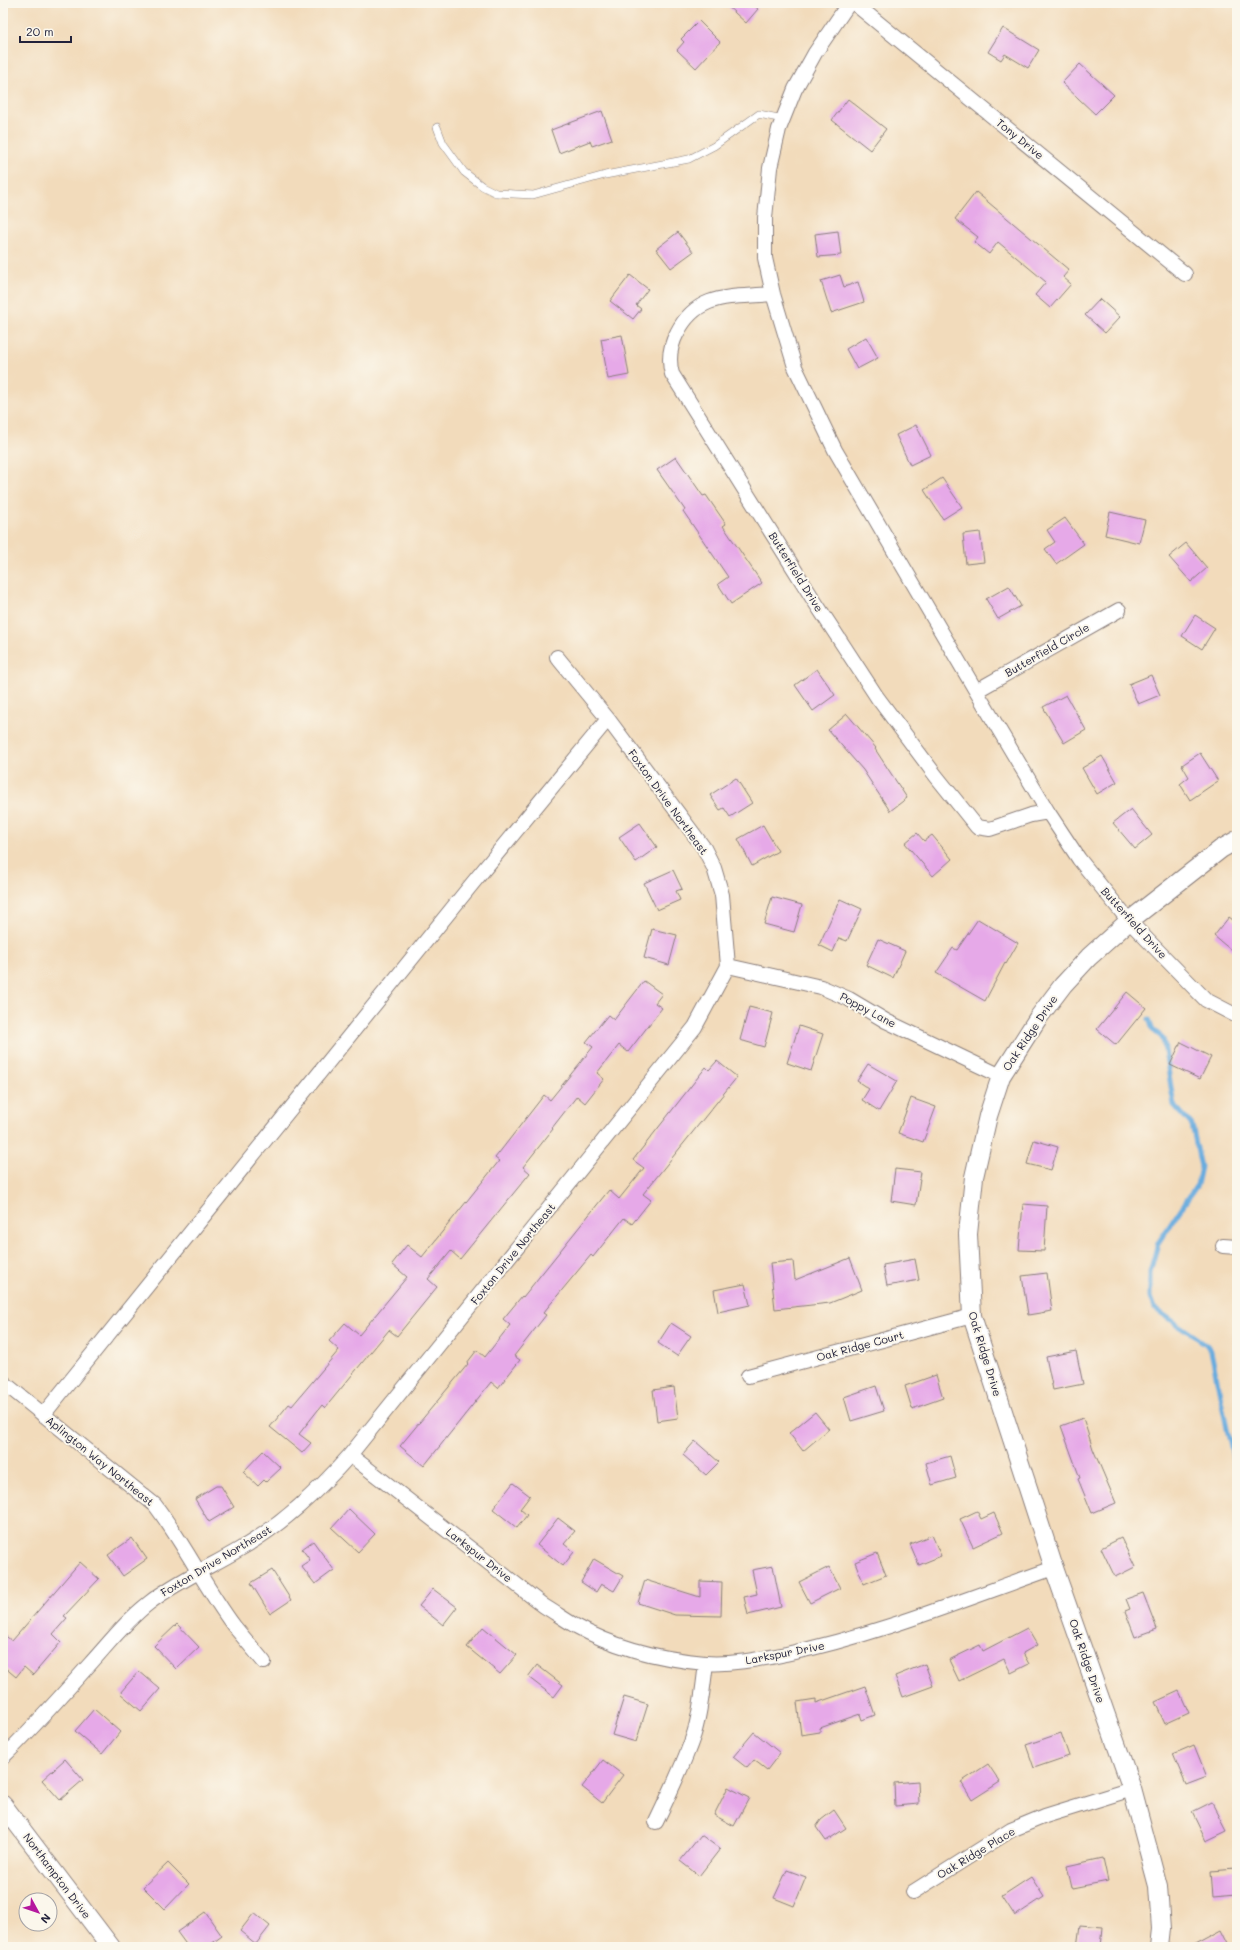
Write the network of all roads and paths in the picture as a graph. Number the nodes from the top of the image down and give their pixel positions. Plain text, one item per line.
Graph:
1 (849, 3) edge
2 (854, 3) edge
3 (783, 119) junction
4 (437, 127) dead end
5 (1185, 274) dead end
6 (773, 294) junction
7 (1119, 610) dead end
8 (557, 657) dead end
9 (976, 691) junction
10 (608, 719) junction
11 (1048, 812) junction
12 (1237, 840) edge
13 (1129, 921) junction
14 (728, 966) junction
15 (1237, 1016) edge
16 (1001, 1076) junction
17 (972, 1316) junction
18 (748, 1376) dead end
19 (3, 1382) edge
20 (43, 1415) junction
21 (350, 1455) junction
22 (1054, 1568) junction
23 (198, 1572) junction
24 (264, 1662) dead end
25 (706, 1663) junction
26 (3, 1756) edge
27 (1132, 1789) junction
28 (3, 1805) edge
29 (656, 1822) dead end
30 (913, 1892) dead end
31 (111, 1947) edge
32 (1159, 1947) edge

1 - 3 street, Butterfield Drive
2 - 5 street, Tony Drive
3 - 4 lane
3 - 6 street, Butterfield Drive
6 - 9 street, Butterfield Drive
6 - 11 street, Butterfield Drive
7 - 9 street, Butterfield Circle
8 - 10 street, Foxton Drive Northeast
9 - 11 street, Butterfield Drive
10 - 14 street, Foxton Drive Northeast
10 - 20 street
11 - 13 street, Butterfield Drive
12 - 13 street, Oak Ridge Drive
13 - 15 street, Butterfield Drive
13 - 16 street, Oak Ridge Drive
14 - 16 street, Poppy Lane
14 - 21 street, Foxton Drive Northeast
16 - 17 street, Oak Ridge Drive
17 - 18 street, Oak Ridge Court
17 - 22 street, Oak Ridge Drive
19 - 20 street, Aplington Way Northeast
20 - 23 street, Aplington Way Northeast
21 - 23 street, Foxton Drive Northeast
21 - 25 street, Larkspur Drive
22 - 25 street, Larkspur Drive
22 - 27 street, Oak Ridge Drive
23 - 24 street, Aplington Way Northeast
23 - 26 street, Foxton Drive Northeast
25 - 29 street
27 - 30 street, Oak Ridge Place
27 - 32 street, Oak Ridge Drive
28 - 31 street, Northampton Drive

